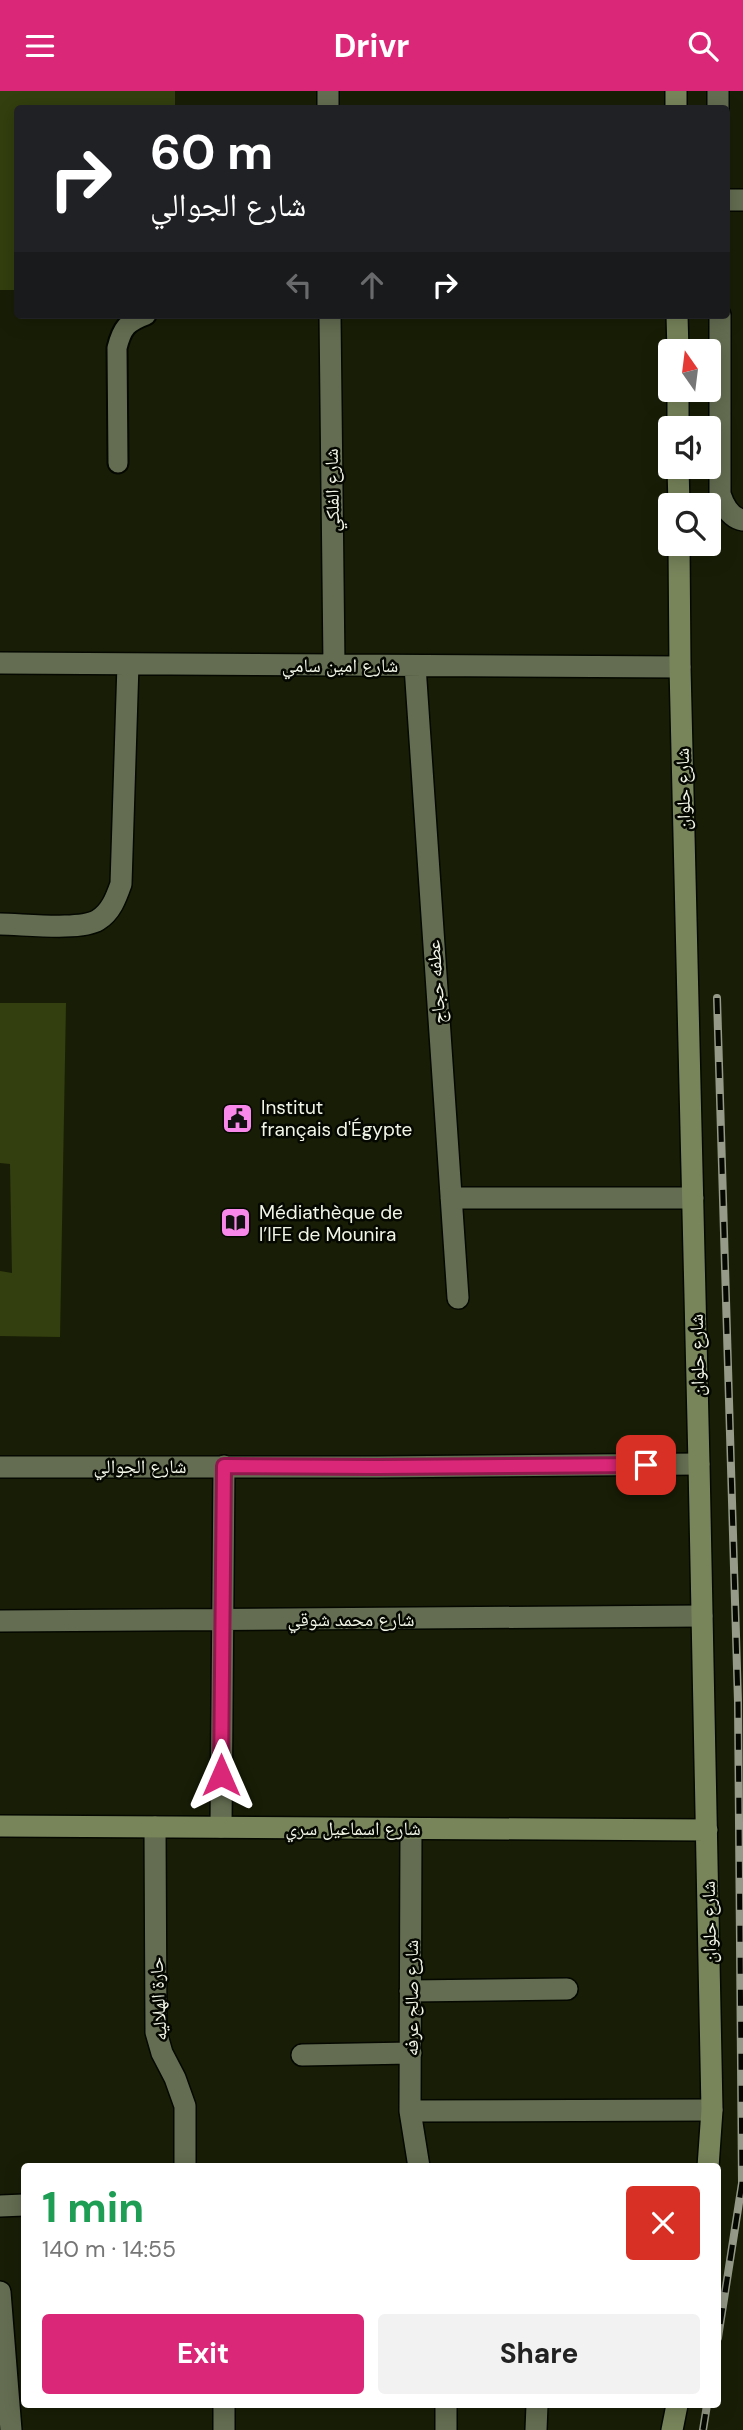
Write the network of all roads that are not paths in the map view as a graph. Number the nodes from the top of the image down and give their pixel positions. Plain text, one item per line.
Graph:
1 (135, 319) edge
2 (330, 319) edge
3 (677, 319) edge
4 (720, 319) edge
5 (678, 339) edge
6 (118, 463) dead end
7 (741, 520) edge
8 (679, 556) edge
9 (0, 663) edge
10 (128, 664) junction
11 (334, 665) junction
12 (415, 666) junction
13 (680, 667) junction
14 (0, 924) edge
15 (451, 1198) junction
16 (693, 1198) junction
17 (458, 1298) dead end
18 (699, 1464) junction
19 (224, 1466) junction
20 (0, 1467) edge
21 (702, 1616) junction
22 (222, 1620) junction
23 (0, 1621) edge
24 (0, 1826) edge
25 (155, 1827) junction
26 (221, 1827) junction
27 (411, 1829) junction
28 (707, 1830) junction
29 (567, 1989) dead end
30 (410, 1991) junction
31 (411, 2053) junction
32 (302, 2055) dead end
33 (712, 2110) junction
34 (410, 2111) junction
35 (185, 2163) edge
36 (418, 2163) edge
37 (708, 2163) edge
38 (0, 2206) edge
39 (21, 2206) edge
40 (0, 2292) edge
41 (224, 2408) edge
42 (446, 2408) edge
43 (537, 2408) edge
44 (676, 2408) edge
45 (10, 2430) edge
46 (224, 2430) edge
47 (446, 2430) edge
48 (537, 2430) edge
49 (672, 2430) edge

1 - 6 lane
2 - 11 street, شارع الفلكي
3 - 5 street
4 - 7 street
8 - 13 street, شارع حلوان
9 - 10 street, شارع امين سامي
10 - 11 street, شارع امين سامي
10 - 14 street
11 - 12 street, شارع امين سامي
12 - 13 street, شارع امين سامي
12 - 15 street, عطفه حجاج
13 - 16 street, شارع حلوان
15 - 16 street
15 - 17 street, عطفه حجاج
16 - 18 street, شارع حلوان
18 - 19 street, شارع الجوالي
18 - 21 street, شارع حلوان
19 - 20 street, شارع الجوالي
19 - 22 street
21 - 22 street, شارع محمد شوقي
21 - 28 street, شارع حلوان
22 - 23 street, شارع محمد شوقي
22 - 26 street
24 - 25 street, شارع اسماعيل سري
25 - 26 street, شارع اسماعيل سري
25 - 35 street, حارة الهلاليه
26 - 27 street, شارع اسماعيل سري
27 - 28 street, شارع اسماعيل سري
27 - 30 street, شارع صالح عرفه
28 - 33 street, شارع حلوان
29 - 30 street
30 - 31 street, شارع صالح عرفه
31 - 32 street
31 - 34 street, شارع صالح عرفه
33 - 34 street
33 - 37 street, شارع حلوان
34 - 36 street, شارع صالح عرفه
38 - 39 street
40 - 45 street
41 - 46 street
42 - 47 street
43 - 48 street
44 - 49 street

